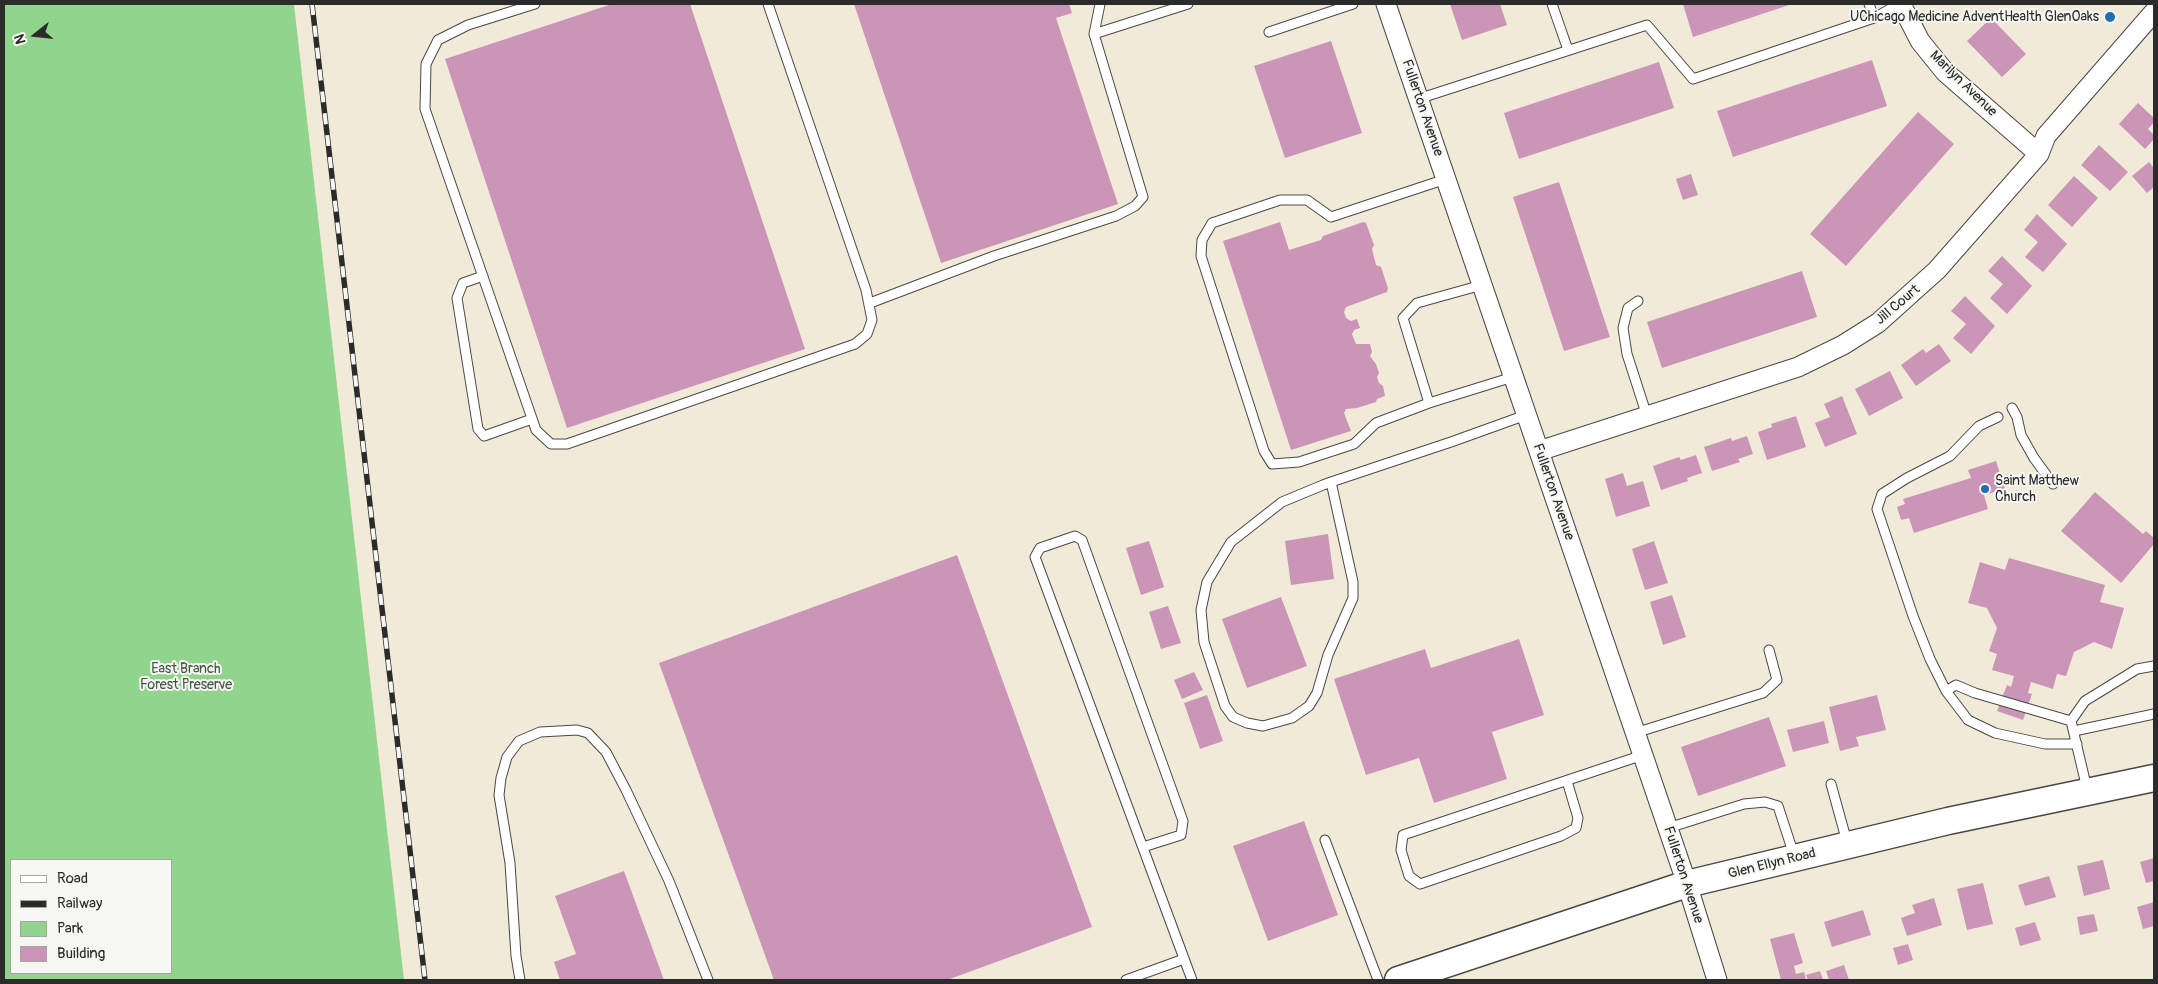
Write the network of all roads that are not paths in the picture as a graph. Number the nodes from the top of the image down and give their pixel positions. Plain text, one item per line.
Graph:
1 (535, 4) edge
2 (768, 4) edge
3 (1100, 4) edge
4 (1188, 4) edge
5 (1353, 4) edge
6 (1386, 4) edge
7 (1552, 4) edge
8 (1869, 4) edge
9 (1900, 4) edge
10 (2154, 12) edge
11 (1874, 18) junction
12 (1269, 32) dead end
13 (1094, 34) junction
14 (1568, 50) junction
15 (1417, 99) junction
16 (2039, 154) junction
17 (1446, 179) junction
18 (482, 276) junction
19 (1482, 285) junction
20 (1638, 300) dead end
21 (870, 303) junction
22 (1513, 377) junction
23 (1429, 403) junction
24 (2012, 408) dead end
25 (1526, 415) junction
26 (1647, 416) junction
27 (1998, 417) dead end
28 (532, 419) junction
29 (1540, 451) junction
30 (1331, 482) junction
31 (2053, 484) dead end
32 (1769, 650) dead end
33 (2154, 666) edge
34 (1946, 691) junction
35 (2154, 714) edge
36 (2071, 721) junction
37 (2074, 731) junction
38 (1635, 733) junction
39 (2077, 744) junction
40 (1643, 756) junction
41 (2154, 778) edge
42 (1567, 781) junction
43 (1831, 784) dead end
44 (2088, 792) junction
45 (1668, 828) junction
46 (1325, 840) dead end
47 (1848, 845) junction
48 (1143, 846) junction
49 (1794, 858) junction
50 (1687, 884) junction
51 (1184, 960) junction
52 (520, 980) edge
53 (708, 980) edge
54 (1126, 980) edge
55 (1192, 980) edge
56 (1378, 980) edge
57 (1398, 980) edge
58 (1717, 980) edge

1 - 18 lane
2 - 21 lane
3 - 13 lane
4 - 13 lane
5 - 12 lane
6 - 15 street, Fullerton Avenue
7 - 14 lane
8 - 11 lane
9 - 11 lane
9 - 16 street, Marilyn Avenue
10 - 16 street, Jill Court
11 - 14 lane
13 - 21 lane
14 - 15 lane
15 - 17 street, Fullerton Avenue
16 - 26 street, Jill Court
17 - 19 street, Fullerton Avenue
17 - 23 lane
18 - 28 lane
18 - 28 lane
19 - 22 street, Fullerton Avenue
19 - 23 lane
20 - 26 lane
21 - 28 lane
22 - 23 lane
22 - 25 street, Fullerton Avenue
24 - 31 lane
25 - 29 street, Fullerton Avenue
25 - 30 lane
26 - 29 street, Jill Court
27 - 34 lane
29 - 38 street, Fullerton Avenue
30 - 30 lane
32 - 38 lane
33 - 36 lane
34 - 36 lane
34 - 39 lane
35 - 37 lane
36 - 37 lane
37 - 39 lane
38 - 40 street, Fullerton Avenue
39 - 44 lane
40 - 42 lane
40 - 45 street, Fullerton Avenue
41 - 44 street, Glen Ellyn Road
42 - 42 lane
43 - 47 lane
44 - 47 street, Glen Ellyn Road
45 - 49 lane
45 - 50 street, Fullerton Avenue
46 - 56 lane
47 - 49 street, Glen Ellyn Road
48 - 48 lane
48 - 51 lane
49 - 50 street, Glen Ellyn Road
50 - 57 street, Glen Ellyn Road
50 - 58 street, Fullerton Avenue
51 - 54 lane
51 - 55 lane
52 - 53 lane

